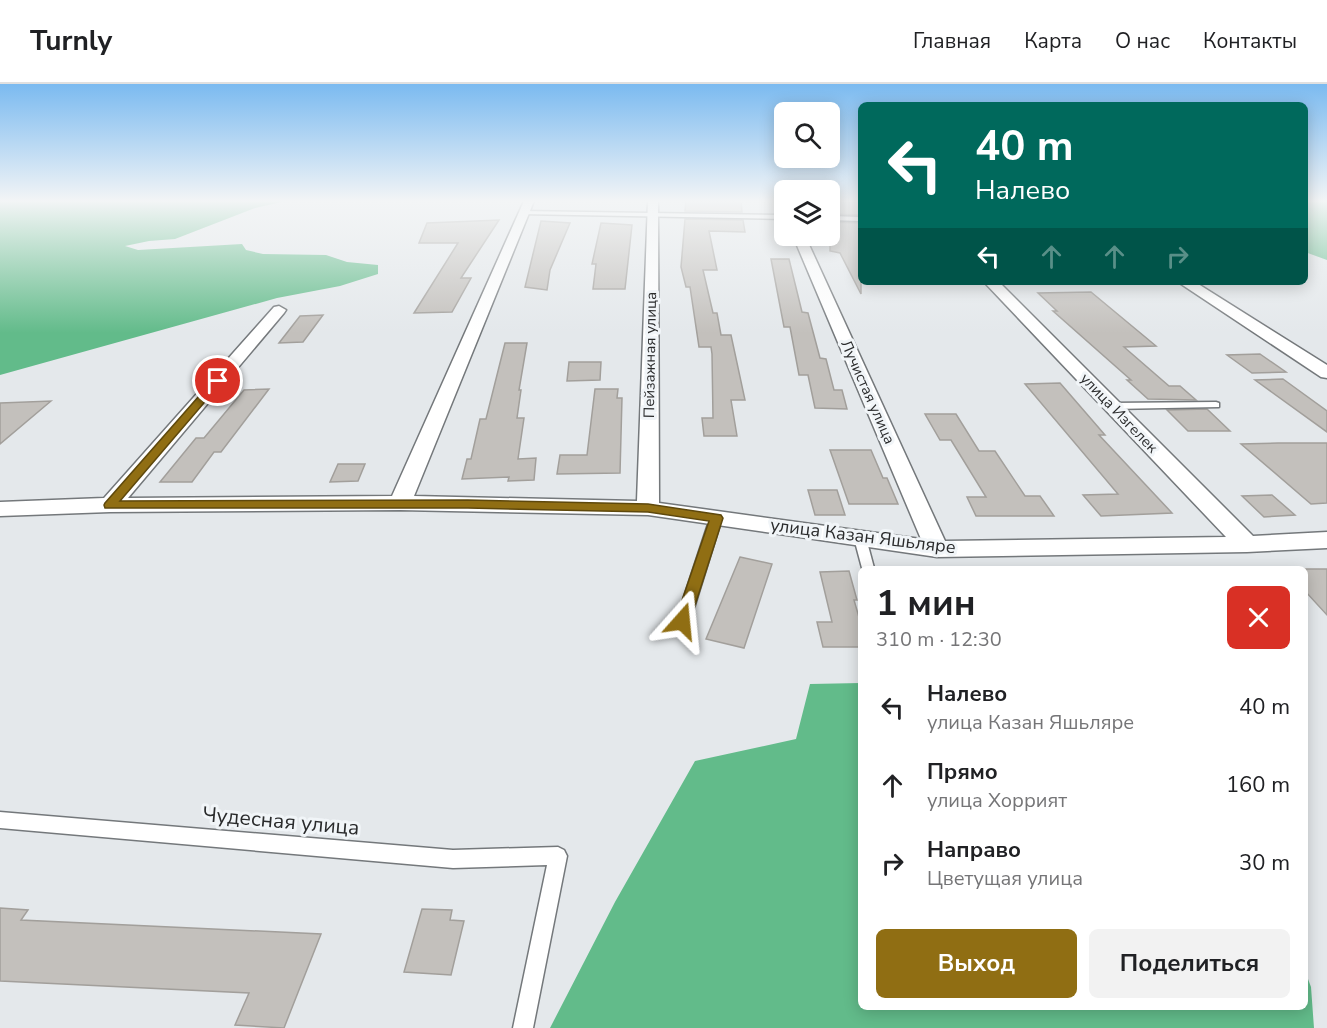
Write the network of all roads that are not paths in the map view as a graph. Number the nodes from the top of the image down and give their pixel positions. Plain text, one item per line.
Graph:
1 (510, 245) edge
2 (652, 245) edge
3 (803, 246) edge
4 (995, 285) edge
5 (1190, 285) edge
6 (279, 310) dead end
7 (1327, 373) edge
8 (1216, 405) dead end
9 (1112, 406) junction
10 (400, 503) junction
11 (110, 505) junction
12 (648, 508) junction
13 (0, 509) edge
14 (716, 518) junction
15 (860, 538) junction
16 (1327, 540) edge
17 (1247, 544) junction
18 (937, 549) junction
19 (867, 566) edge
20 (682, 621) dead end
21 (0, 820) edge
22 (523, 1028) edge

1 - 10 street
2 - 12 street, Пейзажная улица
3 - 18 street, Лучистая улица
4 - 9 street, улица Изгелек
5 - 7 street
6 - 11 street
8 - 9 lane
9 - 17 street, улица Изгелек
10 - 11 street, улица Казан Яшьляре
10 - 12 street, улица Казан Яшьляре
11 - 13 street, улица Казан Яшьляре
12 - 14 street, улица Казан Яшьляре
14 - 15 street, улица Казан Яшьляре
14 - 20 lane
15 - 18 street, улица Казан Яшьляре
15 - 19 lane
16 - 17 street, улица Казан Яшьляре
17 - 18 street, улица Казан Яшьляре
21 - 22 lane, Чудесная улица

